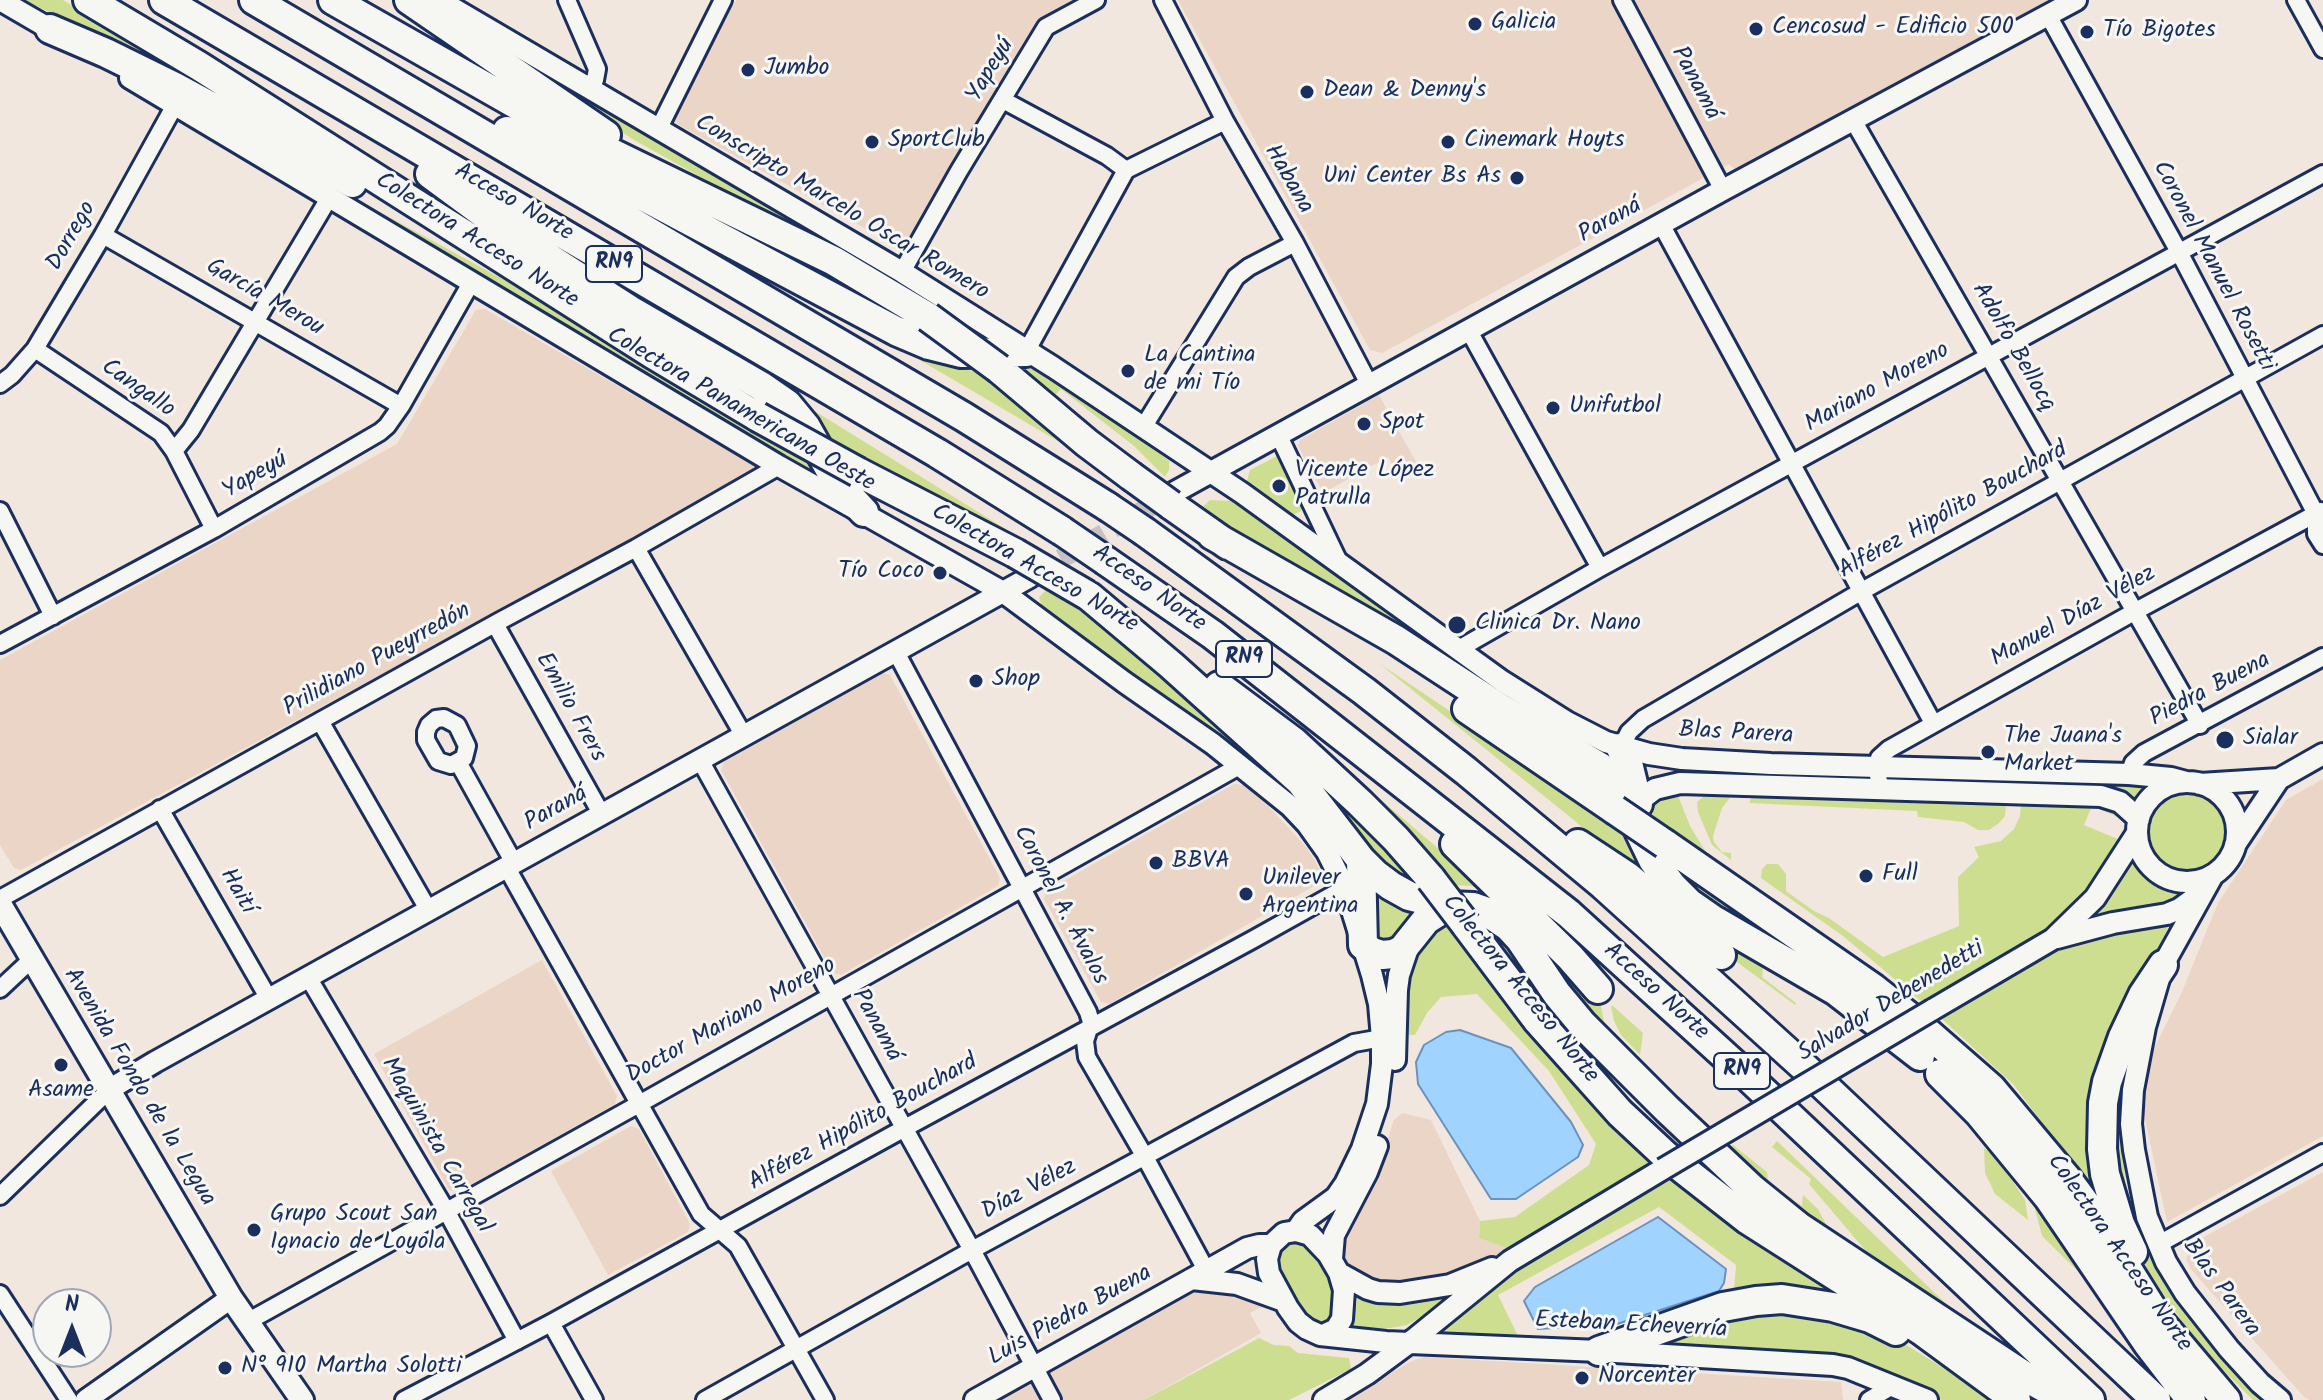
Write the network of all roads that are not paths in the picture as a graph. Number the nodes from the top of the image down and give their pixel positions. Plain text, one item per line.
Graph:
1 (0, 0) edge
2 (88, 0) edge
3 (164, 0) edge
4 (254, 0) edge
5 (333, 0) edge
6 (409, 0) edge
7 (439, 0) edge
8 (567, 0) edge
9 (723, 0) edge
10 (1096, 0) edge
11 (1163, 0) edge
12 (1622, 0) edge
13 (2076, 0) edge
14 (2296, 0) edge
15 (2048, 15) junction
16 (50, 29) junction
17 (2323, 49) edge
18 (582, 84) junction
19 (310, 86) junction
20 (421, 97) junction
21 (1003, 100) junction
22 (175, 105) junction
23 (1853, 120) junction
24 (1225, 121) junction
25 (658, 130) junction
26 (1126, 170) junction
27 (2323, 174) edge
28 (1723, 190) junction
29 (329, 198) junction
30 (715, 204) junction
31 (1661, 224) junction
32 (103, 235) junction
33 (1295, 243) junction
34 (2179, 252) junction
35 (902, 272) junction
36 (471, 283) junction
37 (561, 296) junction
38 (255, 322) junction
39 (1469, 331) junction
40 (2323, 335) edge
41 (35, 349) junction
42 (1026, 352) junction
43 (1989, 356) junction
44 (2244, 378) junction
45 (0, 384) edge
46 (1369, 384) junction
47 (401, 406) junction
48 (1144, 426) junction
49 (1278, 434) junction
50 (174, 451) junction
51 (1793, 463) junction
52 (779, 466) junction
53 (1211, 471) junction
54 (2060, 480) junction
55 (1173, 493) tunnel mouth
56 (0, 511) edge
57 (864, 512) junction
58 (2319, 512) edge
59 (214, 529) junction
60 (1211, 534) junction
61 (2323, 545) edge
62 (636, 548) junction
63 (1339, 562) junction
64 (1022, 565) junction
65 (1600, 568) junction
66 (1862, 591) junction
67 (1003, 592) junction
68 (1088, 596) junction
69 (2134, 612) junction
70 (53, 616) junction
71 (495, 624) junction
72 (0, 644) edge
73 (1457, 650) junction
74 (896, 652) junction
75 (2323, 657) edge
76 (320, 721) junction
77 (1933, 723) junction
78 (2200, 725) junction
79 (744, 736) junction
80 (1621, 748) junction
81 (2323, 754) edge
82 (700, 760) junction
83 (458, 762) dead end
84 (1377, 764) junction
85 (1241, 765) junction
86 (1877, 768) junction
87 (1466, 771) junction
88 (2129, 774) junction
89 (2279, 779) junction
90 (2193, 783) junction
91 (1880, 789) junction
92 (1626, 806) junction
93 (160, 809) junction
94 (602, 815) junction
95 (2138, 826) junction
96 (1655, 845) junction
97 (2235, 845) junction
98 (1361, 860) junction
99 (511, 866) junction
100 (2208, 883) junction
101 (1345, 888) junction
102 (1022, 889) junction
103 (0, 901) edge
104 (429, 911) junction
105 (1457, 916) junction
106 (2053, 939) junction
107 (1410, 942) junction
108 (1363, 945) junction
109 (1721, 955) dead end
110 (32, 959) junction
111 (2163, 965) junction
112 (308, 977) junction
113 (0, 989) edge
114 (1598, 989) dead end
115 (831, 996) junction
116 (269, 999) junction
117 (1089, 1028) junction
118 (1382, 1038) junction
119 (110, 1089) junction
120 (639, 1104) junction
121 (903, 1129) junction
122 (2323, 1153) edge
123 (1145, 1157) junction
124 (0, 1196) edge
125 (447, 1212) junction
126 (720, 1230) junction
127 (1296, 1231) junction
128 (1271, 1245) junction
129 (2157, 1245) junction
130 (972, 1250) junction
131 (1510, 1261) junction
132 (1336, 1266) junction
133 (1199, 1274) junction
134 (0, 1294) edge
135 (231, 1298) junction
136 (1284, 1301) junction
137 (247, 1322) junction
138 (551, 1323) junction
139 (1325, 1334) junction
140 (517, 1341) junction
141 (1409, 1343) junction
142 (797, 1349) junction
143 (1599, 1351) junction
144 (2192, 1358) junction
145 (1034, 1366) junction
146 (1979, 1373) junction
147 (1894, 1385) junction
148 (69, 1400) edge
149 (86, 1400) edge
150 (302, 1400) edge
151 (404, 1400) edge
152 (594, 1400) edge
153 (705, 1400) edge
154 (825, 1400) edge
155 (975, 1400) edge
156 (1052, 1400) edge
157 (1324, 1400) edge
158 (1869, 1400) edge
159 (1927, 1400) edge
160 (2016, 1400) edge
161 (2067, 1400) edge
162 (2090, 1400) edge
163 (2156, 1400) edge
164 (2191, 1400) edge
165 (2226, 1400) edge
166 (2280, 1400) edge

1 - 16 street, Colectora Panamericana Oeste
2 - 37 highway, Colectora Acceso Norte
3 - 19 highway, Acceso Norte / RN9
4 - 20 highway, Acceso Norte / RN9
5 - 30 highway, Colectora Acceso Norte
6 - 30 highway
7 - 18 street, Conscripto Marcelo Oscar Romero
8 - 18 street
9 - 25 street
10 - 21 street, Yapeyú
11 - 24 street, Habana
12 - 28 street, Panamá
13 - 15 street, Paraná
14 - 17 street
15 - 23 street, Paraná
15 - 34 street, Coronel Manuel Rosetti
16 - 22 street, Colectora Panamericana Oeste
16 - 37 highway
18 - 25 street, Conscripto Marcelo Oscar Romero
19 - 57 highway
19 - 84 highway, Acceso Norte / RN9, bridge
20 - 42 highway
20 - 87 highway, Acceso Norte / RN9, bridge
21 - 26 street
21 - 35 street, Yapeyú
22 - 29 street, Colectora Panamericana Oeste
22 - 32 street, Dorrego
23 - 28 street, Paraná
23 - 43 street, Adolfo Bellocq
24 - 26 street
24 - 33 street, Habana
25 - 35 street, Conscripto Marcelo Oscar Romero
26 - 42 street
27 - 34 street, Mariano Moreno
28 - 31 street, Paraná
29 - 36 street, Colectora Panamericana Oeste
29 - 38 street
30 - 60 highway, Colectora Acceso Norte, bridge
31 - 39 street, Paraná
31 - 51 street
32 - 38 street, García Merou
32 - 41 street, Dorrego
33 - 46 street, Habana
33 - 48 street
34 - 43 street, Mariano Moreno
34 - 44 street, Coronel Manuel Rosetti
35 - 42 street, Conscripto Marcelo Oscar Romero
36 - 47 street, Yapeyú
36 - 52 street, Colectora Panamericana Oeste
37 - 64 highway, Colectora Acceso Norte, bridge
38 - 47 street, García Merou
38 - 50 street
39 - 46 street, Paraná
39 - 65 street
40 - 44 street, Alférez Hipólito Bouchard
41 - 45 street, Dorrego
41 - 50 street, Cangallo
42 - 48 street, Conscripto Marcelo Oscar Romero
43 - 51 street, Mariano Moreno
43 - 54 street, Adolfo Bellocq
44 - 54 street, Alférez Hipólito Bouchard
44 - 58 street, Coronel Manuel Rosetti
46 - 49 street, Paraná
47 - 59 street, Yapeyú
48 - 53 street, Conscripto Marcelo Oscar Romero
49 - 53 street, Paraná
49 - 63 street, Blas Parera
50 - 59 street, Cangallo
51 - 65 street, Mariano Moreno
51 - 66 street
52 - 57 street, Colectora Panamericana Oeste
52 - 62 street, Prilidiano Pueyrredón
53 - 55 street, Paraná
53 - 63 street, Blas Parera
54 - 66 street, Alférez Hipólito Bouchard
54 - 69 street, Adolfo Bellocq
56 - 70 street
57 - 67 street, Colectora Panamericana Oeste
58 - 61 street, Coronel Manuel Rosetti
58 - 69 street, Manuel Díaz Vélez
59 - 70 street, Yapeyú
60 - 92 highway, Colectora Acceso Norte
60 - 96 highway
62 - 71 street, Prilidiano Pueyrredón
62 - 79 street
63 - 73 street, Blas Parera
64 - 67 street, Paraná
64 - 68 highway, Colectora Acceso Norte, bridge
65 - 73 street, Mariano Moreno
66 - 77 street
66 - 80 street, Alférez Hipólito Bouchard
67 - 74 street, Paraná
67 - 85 street
68 - 98 highway
68 - 105 highway, Colectora Acceso Norte, bridge
69 - 77 street, Manuel Díaz Vélez
69 - 78 street, Adolfo Bellocq
70 - 72 street, Yapeyú
71 - 76 street, Prilidiano Pueyrredón
71 - 94 street, Emilio Frers
73 - 80 street, Blas Parera
74 - 79 street, Paraná
74 - 102 street, Coronel A. Ávalos
75 - 78 street, Piedra Buena
76 - 93 street, Prilidiano Pueyrredón
76 - 104 street
77 - 86 street, Manuel Díaz Vélez
78 - 88 street, Piedra Buena
79 - 82 street, Paraná
80 - 86 street, Blas Parera
80 - 92 highway
81 - 89 street
82 - 94 street, Paraná
82 - 115 street, Panamá
83 - 99 street
84 - 114 highway
84 - 162 highway, Acceso Norte / RN9
85 - 101 street
85 - 102 street, Doctor Mariano Moreno
86 - 88 street, Blas Parera
86 - 91 street
87 - 109 highway
87 - 163 highway, Acceso Norte / RN9
88 - 90 street, Blas Parera
89 - 90 street
89 - 97 street
90 - 95 street
90 - 97 street
91 - 92 street, Blas Parera
91 - 95 street, Blas Parera
92 - 96 highway, Colectora Acceso Norte, bridge
93 - 103 street, Prilidiano Pueyrredón
93 - 116 street, Haití
94 - 99 street, Paraná
95 - 100 street
95 - 106 street, Salvador Debenedetti
96 - 144 highway, Colectora Acceso Norte
96 - 164 highway
97 - 100 street
98 - 105 highway
98 - 108 highway
99 - 104 street, Paraná
99 - 120 street
100 - 106 street, Salvador Debenedetti
100 - 111 street, Blas Parera
101 - 108 street
101 - 117 street, Alférez Hipólito Bouchard
102 - 115 street, Doctor Mariano Moreno
102 - 117 street, Coronel A. Ávalos
103 - 110 main road, Avenida Fondo de la Legua
104 - 112 street, Paraná
105 - 107 highway
105 - 146 highway, Colectora Acceso Norte
105 - 161 highway
106 - 131 street, Salvador Debenedetti, bridge
107 - 108 highway
107 - 132 street
108 - 118 street
110 - 113 street
110 - 119 main road, Avenida Fondo de la Legua
111 - 129 street, Blas Parera
111 - 144 highway
112 - 116 street, Paraná
112 - 125 street, Maquinista Carregal
115 - 120 street, Doctor Mariano Moreno
115 - 121 street, Panamá
116 - 119 street, Paraná
117 - 121 street, Alférez Hipólito Bouchard
117 - 123 street, Coronel A. Ávalos
118 - 123 street, Díaz Vélez
118 - 127 street
119 - 124 street
119 - 135 main road, Avenida Fondo de la Legua
120 - 125 street, Doctor Mariano Moreno
120 - 126 street
121 - 126 street, Alférez Hipólito Bouchard
121 - 130 street, Panamá
122 - 129 street
123 - 130 street, Díaz Vélez
123 - 133 street, Coronel A. Ávalos
125 - 137 street, Doctor Mariano Moreno
125 - 140 street, Maquinista Carregal
126 - 138 street, Alférez Hipólito Bouchard
126 - 142 street
127 - 128 street
127 - 132 street
128 - 133 street, Luis Piedra Buena
128 - 136 street
129 - 166 street, Blas Parera
130 - 142 street, Díaz Vélez
130 - 145 street, Panamá
131 - 132 street, Salvador Debenedetti
131 - 141 street, Salvador Debenedetti
132 - 139 street
133 - 136 street, Luis Piedra Buena
133 - 145 street, Luis Piedra Buena
134 - 148 street
135 - 137 main road, Avenida Fondo de la Legua
135 - 149 street
136 - 139 street
137 - 150 main road, Avenida Fondo de la Legua
138 - 140 street, Alférez Hipólito Bouchard
138 - 152 street
139 - 141 street, Esteban Echeverría
140 - 151 street, Alférez Hipólito Bouchard
141 - 143 street, Esteban Echeverría
141 - 157 street, Salvador Debenedetti
142 - 153 street, Díaz Vélez
142 - 154 street
143 - 146 highway
143 - 147 street, Esteban Echeverría
144 - 165 highway, Colectora Acceso Norte
145 - 155 street, Luis Piedra Buena
145 - 156 street, Panamá
146 - 160 highway, Colectora Acceso Norte
147 - 158 street
147 - 159 street, Esteban Echeverría

